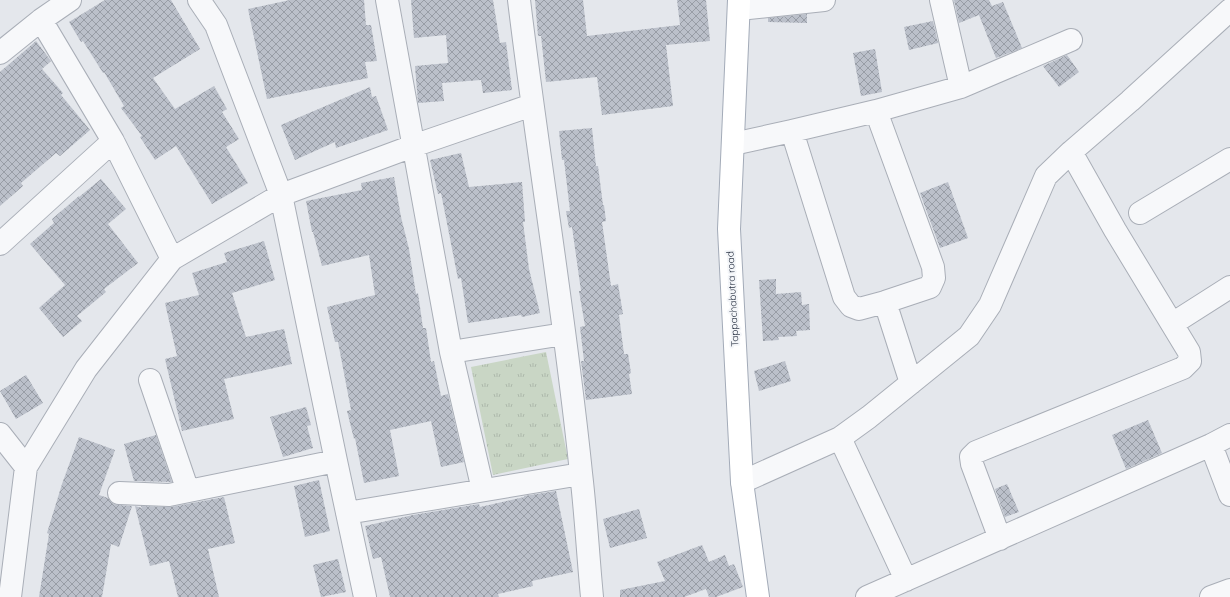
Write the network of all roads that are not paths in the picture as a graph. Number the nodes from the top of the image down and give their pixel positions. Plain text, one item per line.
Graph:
1 (70, 0) edge
2 (199, 0) edge
3 (387, 0) edge
4 (519, 0) edge
5 (824, 0) edge
6 (941, 0) edge
7 (739, 5) edge
8 (1230, 10) edge
9 (41, 20) junction
10 (1071, 40) dead end
11 (0, 53) edge
12 (960, 87) junction
13 (532, 105) junction
14 (876, 111) junction
15 (792, 131) junction
16 (113, 141) junction
17 (733, 144) junction
18 (413, 146) junction
19 (1071, 152) junction
20 (1230, 159) edge
21 (282, 195) junction
22 (1140, 213) dead end
23 (0, 244) edge
24 (172, 259) junction
25 (1230, 287) edge
26 (885, 302) junction
27 (1172, 324) junction
28 (564, 334) junction
29 (451, 352) junction
30 (150, 380) dead end
31 (911, 383) junction
32 (0, 434) edge
33 (1230, 435) edge
34 (840, 438) junction
35 (1211, 445) junction
36 (336, 461) junction
37 (26, 466) junction
38 (582, 474) junction
39 (742, 482) junction
40 (484, 490) junction
41 (188, 492) junction
42 (119, 493) dead end
43 (1230, 495) edge
44 (347, 514) junction
45 (1000, 539) junction
46 (906, 580) junction
47 (1230, 590) edge
48 (362, 596) edge
49 (10, 597) edge
50 (592, 597) edge
51 (758, 597) edge
52 (867, 597) edge
53 (1211, 597) edge

1 - 9 street
2 - 21 street
3 - 18 street
4 - 13 street
5 - 7 street
6 - 12 street
7 - 17 main road, Tappachabutra road
8 - 19 street
9 - 11 street
9 - 16 street
10 - 12 street
12 - 14 street
13 - 18 street
13 - 28 street
14 - 15 street
14 - 26 street
15 - 17 street
15 - 26 street
16 - 23 street
16 - 24 street
17 - 39 main road, Tappachabutra road
18 - 21 street
18 - 29 street
19 - 27 street
19 - 31 street
20 - 22 street
21 - 24 street
21 - 36 street
24 - 37 street
25 - 27 street
26 - 31 street
27 - 45 street
28 - 29 street
28 - 38 street
29 - 40 street
30 - 41 street
31 - 34 street
32 - 37 street
33 - 35 street
34 - 39 street
34 - 46 street
35 - 43 street
35 - 45 street
36 - 41 street
36 - 44 street
37 - 49 street
38 - 40 street
38 - 50 street
39 - 51 main road, Tappachabutra road
40 - 44 street
41 - 42 street
44 - 48 street
45 - 46 street
46 - 52 street
47 - 53 street

